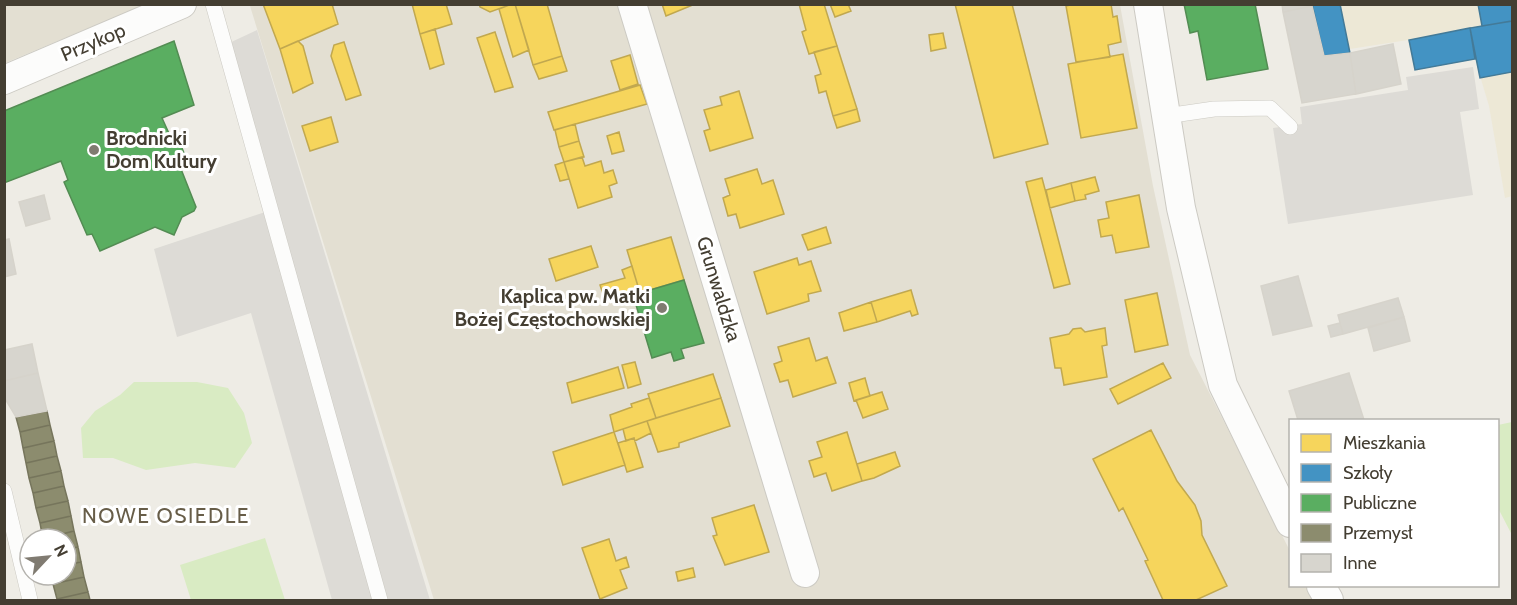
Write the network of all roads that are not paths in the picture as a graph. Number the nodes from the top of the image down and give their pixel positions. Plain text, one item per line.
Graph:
1 (213, 4) edge
2 (632, 4) edge
3 (1148, 4) edge
4 (171, 6) edge
5 (4, 80) edge
6 (1166, 116) junction
7 (1290, 128) dead end
8 (4, 491) edge
9 (1289, 521) edge
10 (805, 573) dead end
11 (30, 600) edge
12 (380, 600) edge

1 - 12 lane
2 - 10 street, Grunwaldzka
3 - 6 street
4 - 5 street, Przykop
6 - 7 lane
6 - 9 street
8 - 11 lane

